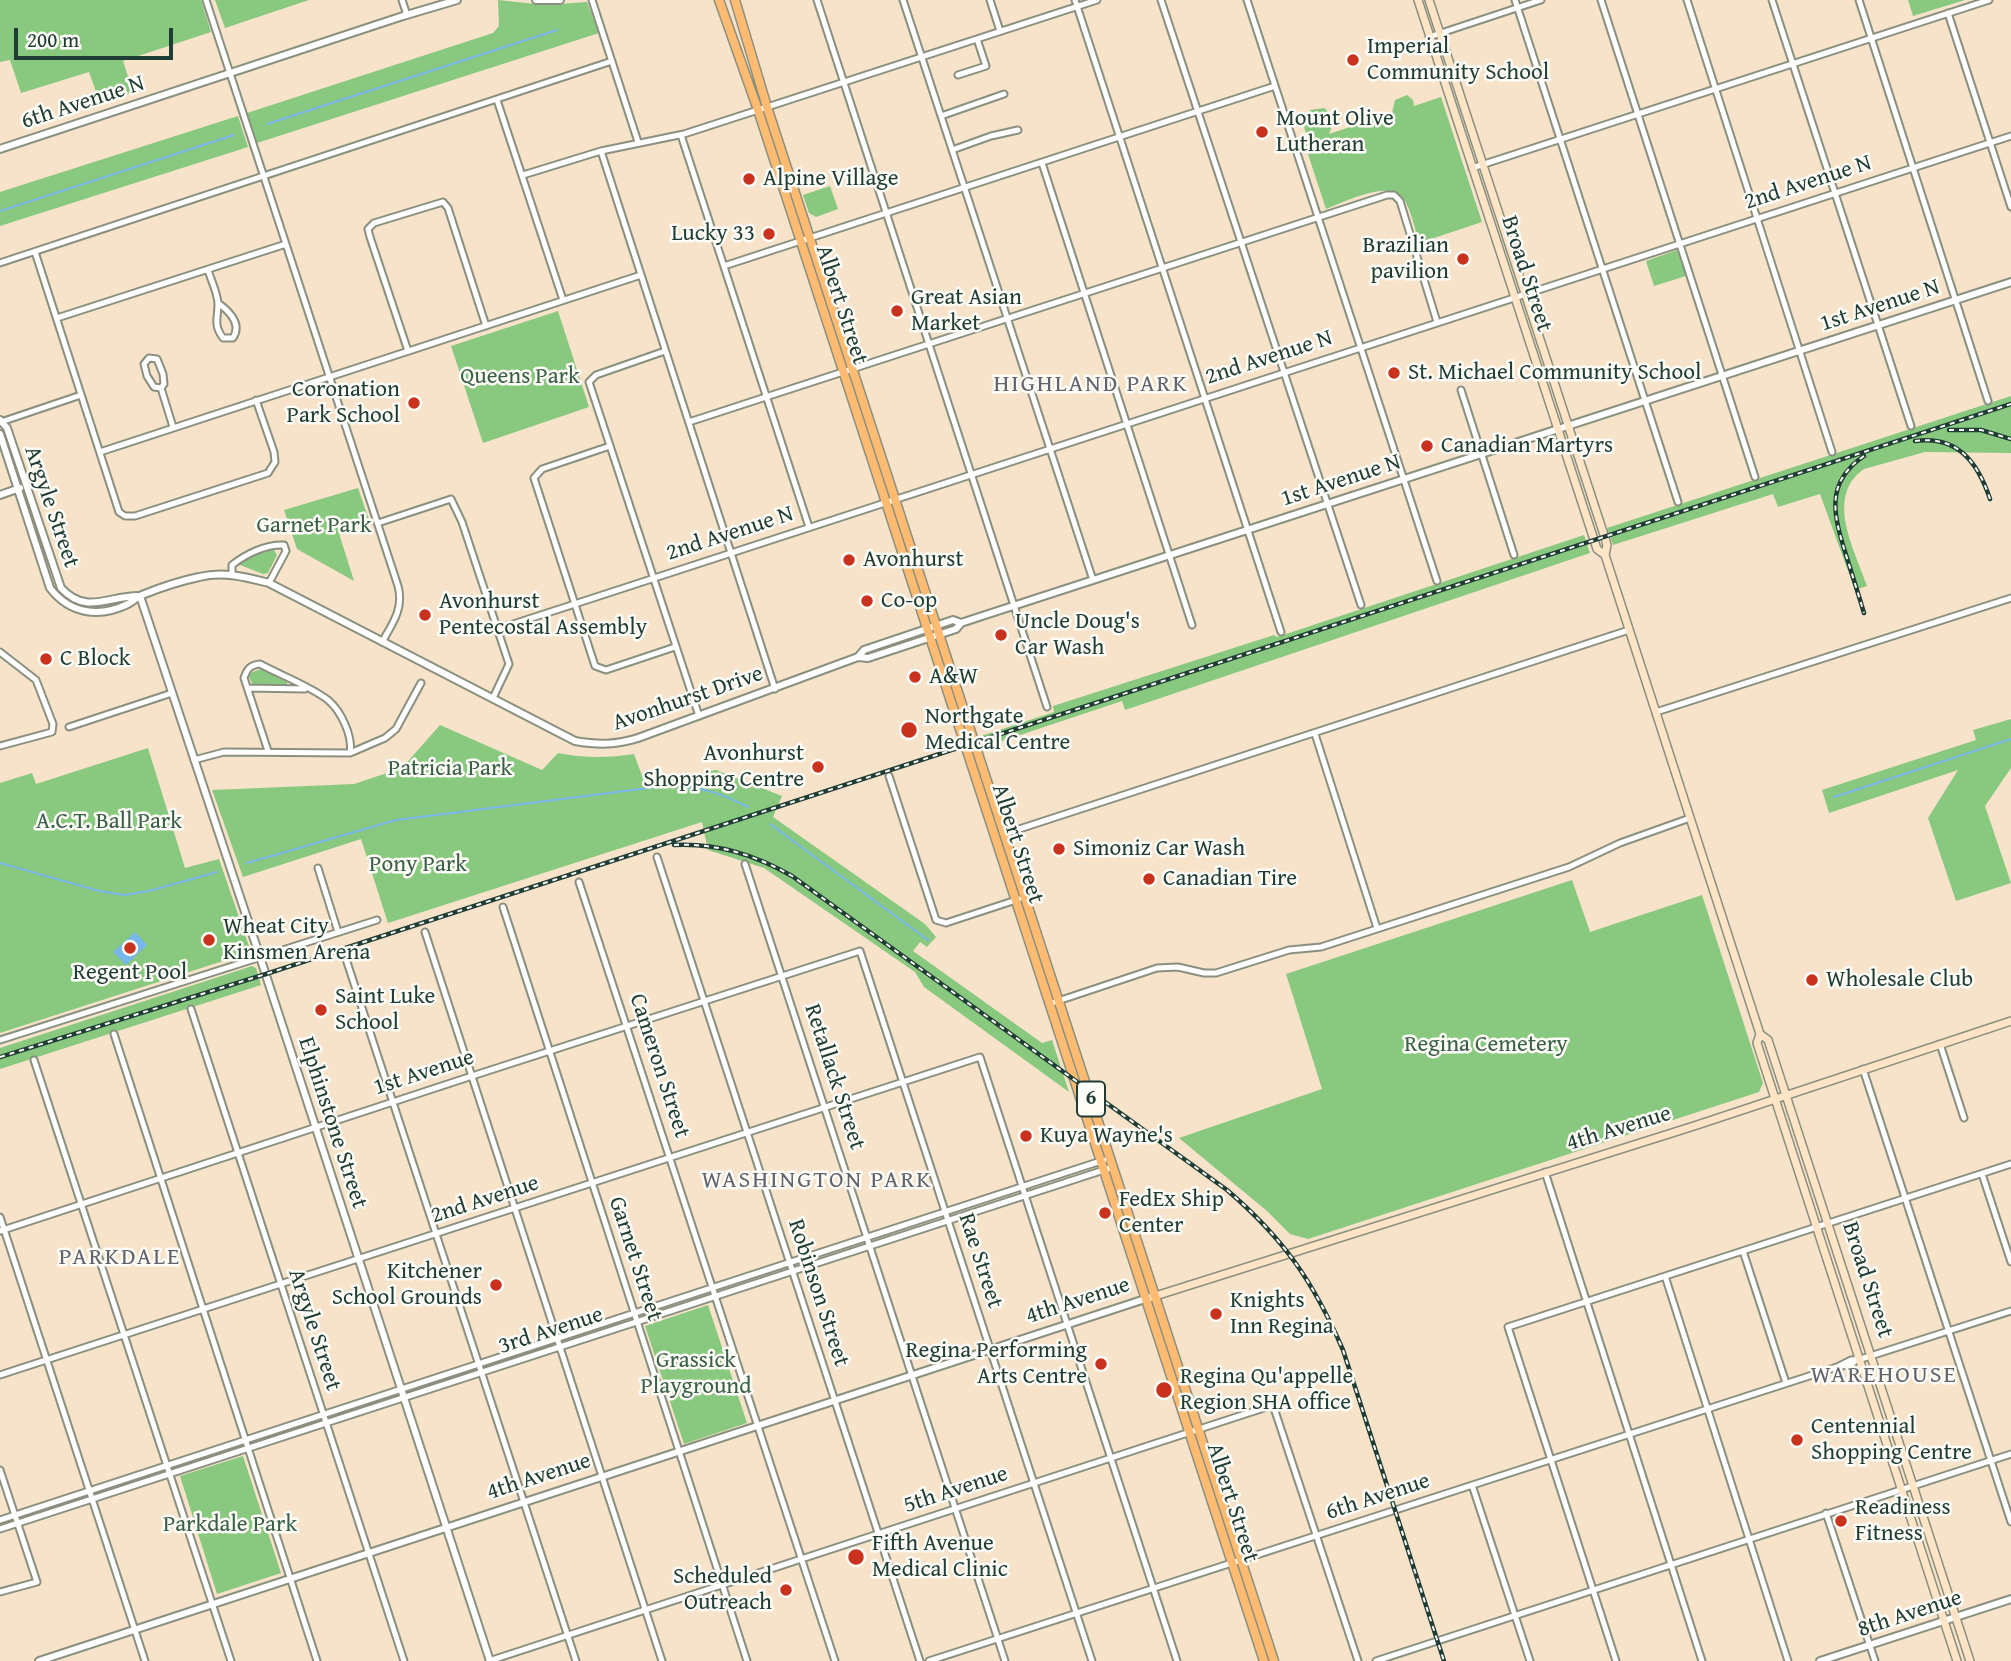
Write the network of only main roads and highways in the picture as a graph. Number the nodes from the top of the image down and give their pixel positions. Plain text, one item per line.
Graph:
1 (719, 0) edge
2 (735, 0) edge
3 (1418, 0) edge
4 (1429, 0) edge
5 (763, 108) junction
6 (1605, 555) junction
7 (2011, 1021) edge
8 (1760, 1034) junction
9 (1786, 1095) junction
10 (1775, 1099) junction
11 (1150, 1298) junction
12 (1264, 1661) edge
13 (1274, 1661) edge
14 (1957, 1661) edge
15 (1970, 1661) edge

1 - 5 main road, Albert Street / 6
2 - 5 main road, Albert Street / 6
3 - 6 main road, Broad Street
4 - 6 main road, Broad Street
5 - 11 main road, Albert Street / 6
5 - 11 main road, Albert Street / 6
6 - 8 main road, Broad Street
7 - 9 main road, 4th Avenue
8 - 9 main road, Broad Street
8 - 10 main road, Broad Street
9 - 10 main road, 4th Avenue
9 - 15 main road, Broad Street
10 - 11 main road, 4th Avenue
10 - 14 main road, Broad Street
11 - 12 main road, Albert Street / 6
11 - 13 main road, Albert Street / 6

